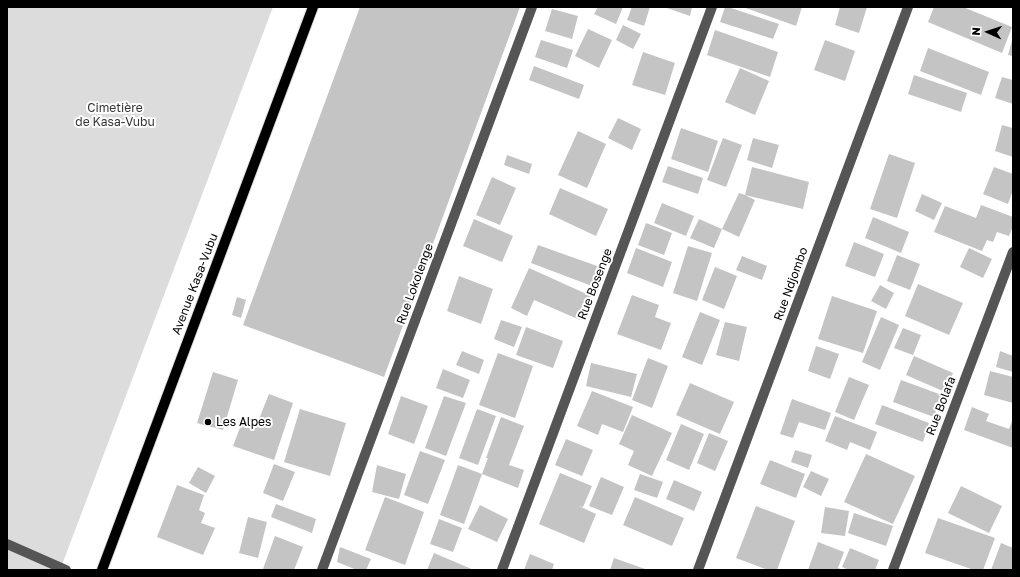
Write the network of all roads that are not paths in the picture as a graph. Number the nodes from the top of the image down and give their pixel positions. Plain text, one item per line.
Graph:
1 (313, 7) edge
2 (532, 7) edge
3 (712, 7) edge
4 (908, 7) edge
5 (1013, 252) edge
6 (7, 544) edge
7 (66, 570) edge
8 (102, 570) edge
9 (322, 570) edge
10 (502, 570) edge
11 (698, 570) edge
12 (893, 570) edge

1 - 8 main road, Avenue Kasa-Vubu
2 - 9 street, Rue Lokolenge
3 - 10 street, Rue Bosenge
4 - 11 street, Rue Ndjombo
5 - 12 street, Rue Bolafa
6 - 7 street

